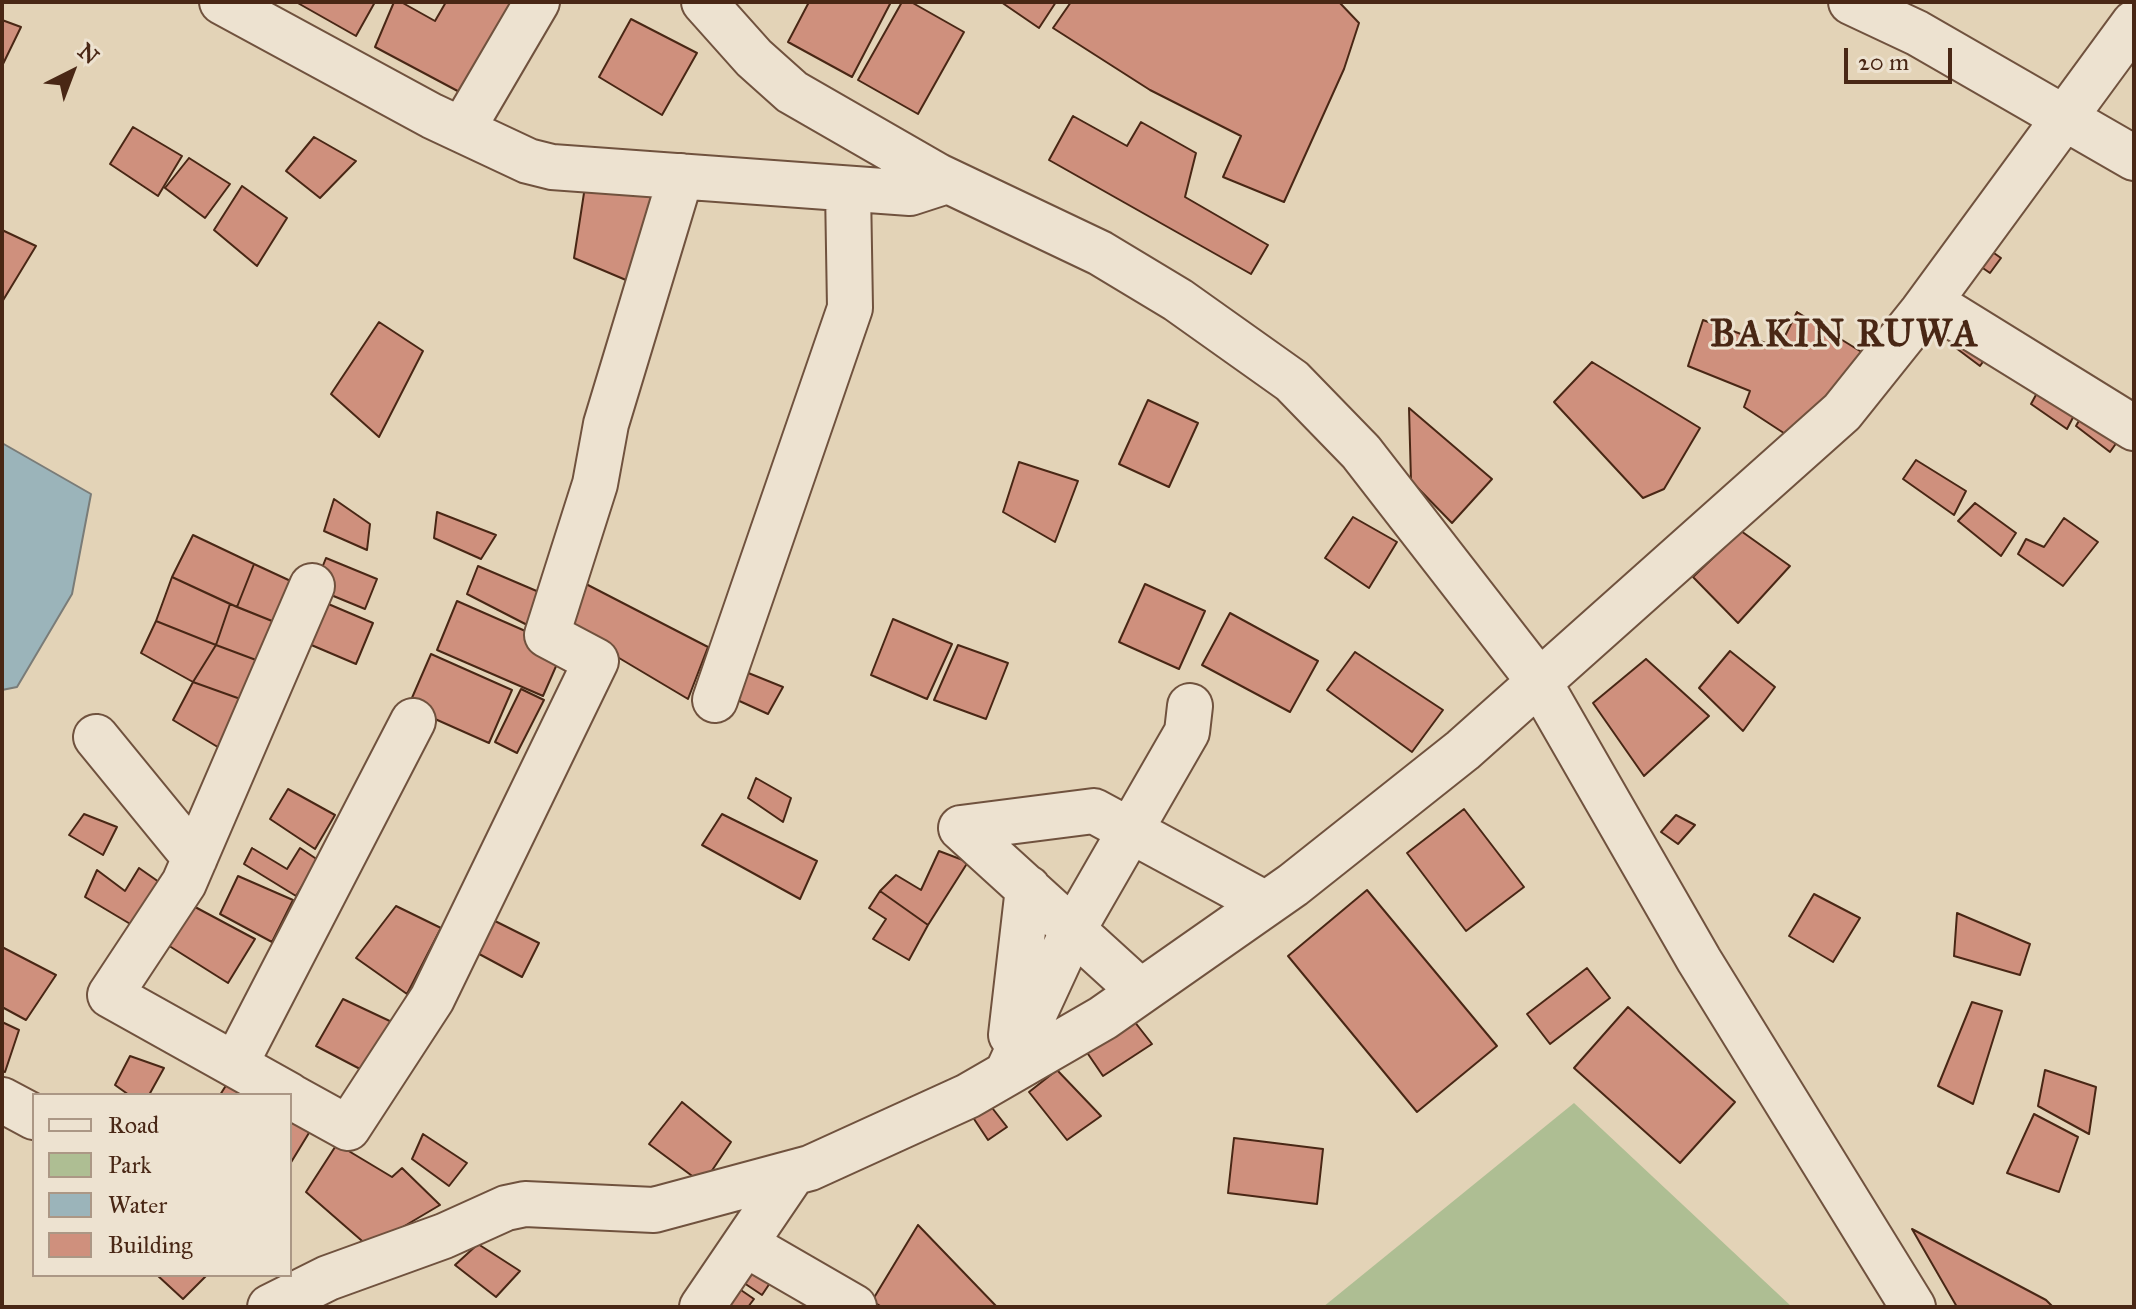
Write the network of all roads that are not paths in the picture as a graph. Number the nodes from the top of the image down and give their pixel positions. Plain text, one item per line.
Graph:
1 (222, 2) edge
2 (537, 2) edge
3 (704, 2) edge
4 (1851, 2) edge
5 (2134, 23) edge
6 (2067, 119) junction
7 (462, 130) junction
8 (2134, 158) edge
9 (681, 176) junction
10 (947, 181) junction
11 (848, 189) junction
12 (1930, 302) junction
13 (2134, 428) edge
14 (312, 586) dead end
15 (1538, 680) junction
16 (715, 700) dead end
17 (1190, 706) dead end
18 (413, 721) dead end
19 (96, 737) dead end
20 (1131, 831) junction
21 (195, 858) junction
22 (1028, 888) junction
23 (1266, 904) junction
24 (1073, 930) junction
25 (1140, 991) junction
26 (235, 1065) junction
27 (1007, 1073) junction
28 (286, 1093) edge
29 (292, 1096) edge
30 (2, 1100) edge
31 (32, 1116) edge
32 (793, 1173) junction
33 (745, 1244) junction
34 (302, 1278) edge
35 (270, 1307) edge
36 (702, 1307) edge
37 (854, 1307) edge
38 (1913, 1307) edge

1 - 7 street
2 - 7 street
3 - 10 street
4 - 6 street
5 - 6 street
6 - 8 street
6 - 12 street
7 - 9 street
9 - 11 street
9 - 29 street
10 - 11 street
10 - 15 street
11 - 16 street
12 - 13 street
12 - 15 street
14 - 21 street
15 - 23 street
15 - 38 street
17 - 20 street
18 - 26 street
19 - 21 street
20 - 22 street
20 - 23 street
20 - 24 street
21 - 26 street
22 - 24 street
22 - 27 street
23 - 25 street
24 - 25 street
24 - 27 street
25 - 27 street
26 - 28 street
27 - 32 street
30 - 31 street
32 - 33 street
32 - 34 street
33 - 36 street
33 - 37 street
34 - 35 street

